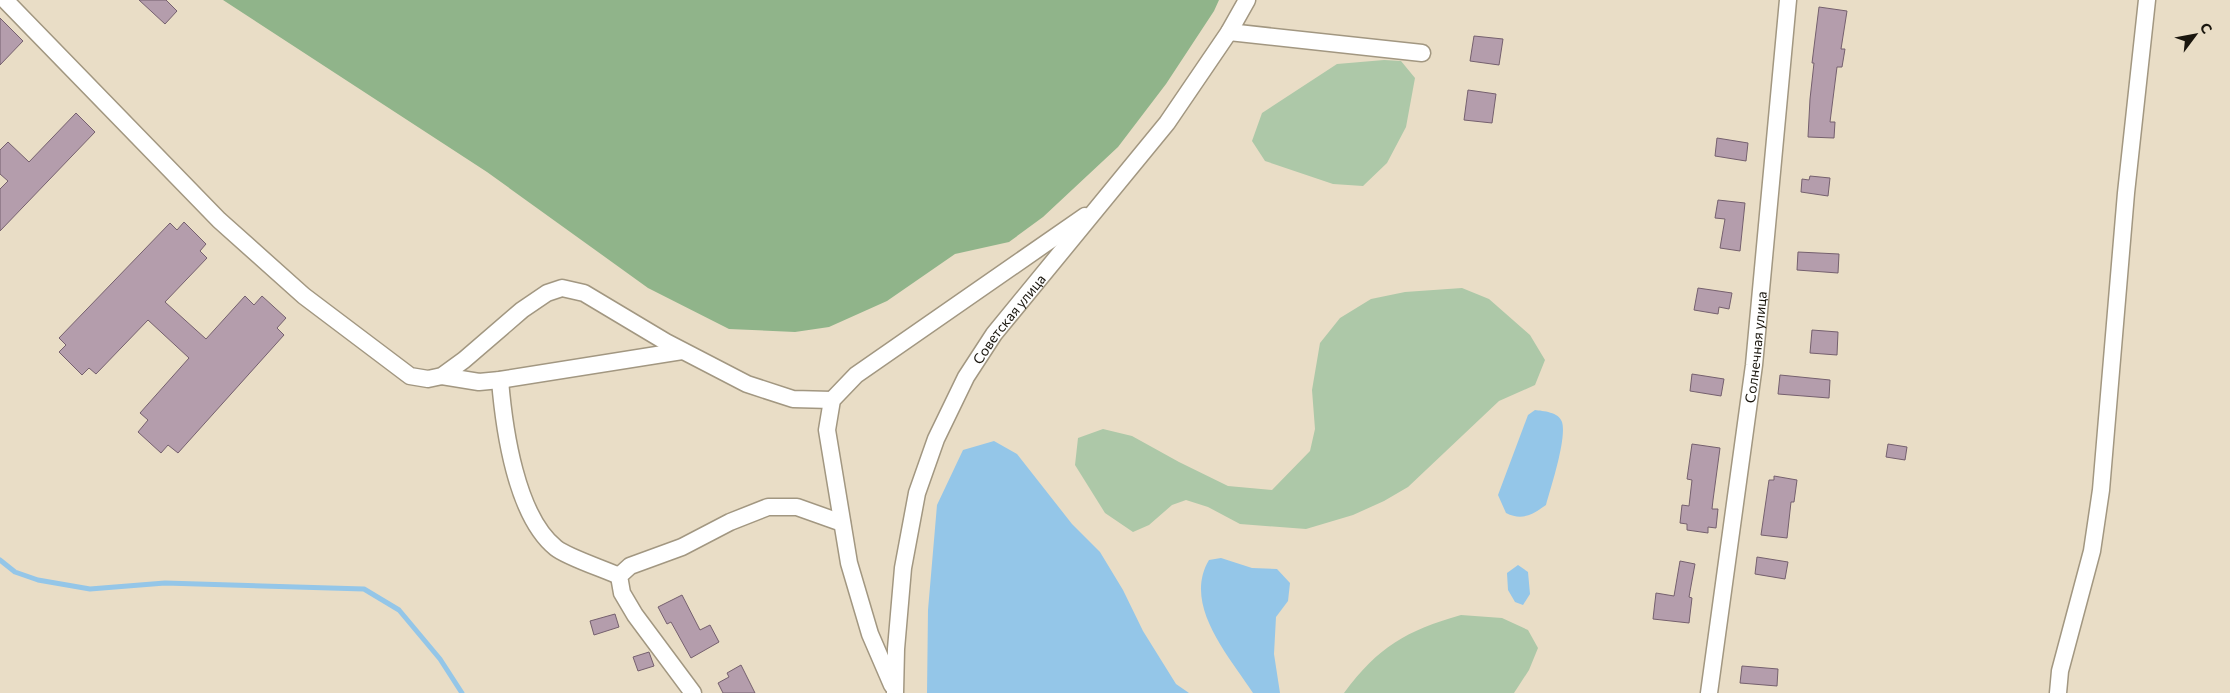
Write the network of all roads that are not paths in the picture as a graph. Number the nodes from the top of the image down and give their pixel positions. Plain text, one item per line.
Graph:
1 (5, 0) edge
2 (1247, 0) edge
3 (1788, 0) edge
4 (2147, 0) edge
5 (1229, 32) junction
6 (1422, 53) dead end
7 (1103, 203) junction
8 (682, 351) junction
9 (442, 376) junction
10 (500, 380) junction
11 (832, 400) junction
12 (842, 523) junction
13 (620, 576) junction
14 (895, 692) edge
15 (693, 693) edge
16 (1709, 693) edge
17 (2058, 693) edge

1 - 9 street
2 - 5 street, Советская улица
3 - 16 street, Солнечная улица
4 - 17 street
5 - 6 street
5 - 7 street, Советская улица
7 - 11 street
7 - 14 street, Советская улица
8 - 9 street
8 - 10 street
8 - 11 street
9 - 10 street
10 - 13 street
11 - 12 street
12 - 13 street
12 - 14 street
13 - 15 street

